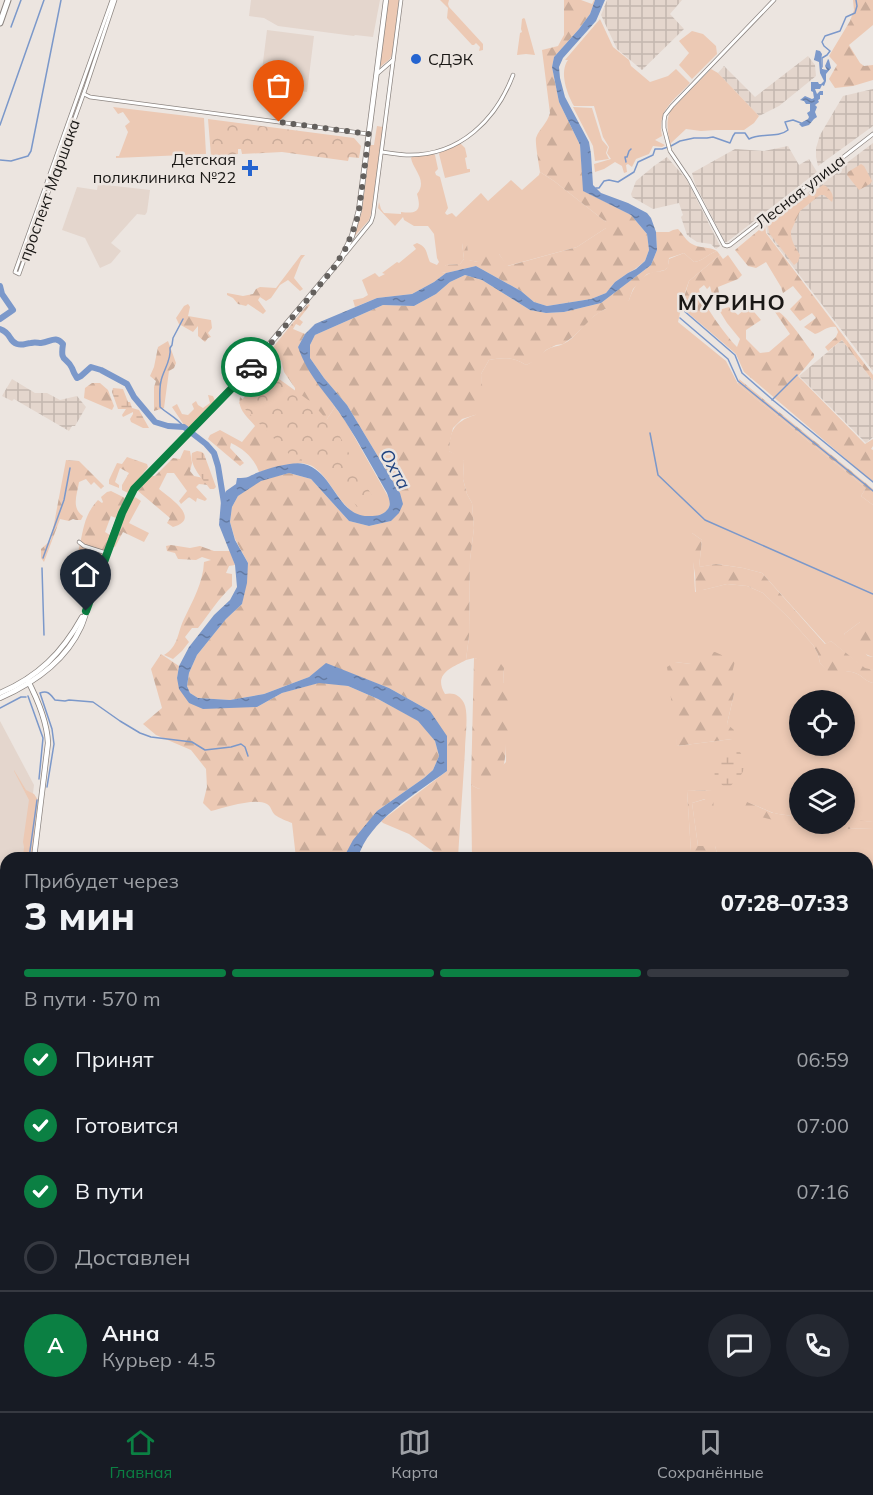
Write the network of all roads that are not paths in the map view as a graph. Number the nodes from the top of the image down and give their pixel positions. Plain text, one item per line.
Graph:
1 (8, 0) edge
2 (113, 0) edge
3 (386, 0) edge
4 (401, 0) edge
5 (774, 0) edge
6 (0, 23) edge
7 (393, 60) junction
8 (376, 75) junction
9 (513, 75) dead end
10 (81, 94) junction
11 (369, 134) junction
12 (873, 134) edge
13 (382, 152) junction
14 (341, 259) junction
15 (79, 542) dead end
16 (106, 553) junction
17 (86, 611) junction
18 (38, 678) junction
19 (28, 682) junction
20 (16, 691) junction
21 (0, 693) edge
22 (0, 698) edge
23 (36, 699) junction
24 (35, 852) edge

1 - 6 highway
2 - 10 street, проспект Маршака
3 - 8 street
4 - 7 street
5 - 12 street, Лесная улица
7 - 8 street
7 - 13 street
8 - 11 street
9 - 13 street
10 - 10 street, проспект Маршака
10 - 11 street
11 - 14 street
13 - 14 street
14 - 16 street
15 - 16 street
16 - 17 street
17 - 18 street
17 - 19 street
18 - 19 street
18 - 23 street
19 - 20 street
19 - 21 street
19 - 23 street
20 - 22 street
20 - 23 street
23 - 24 street

